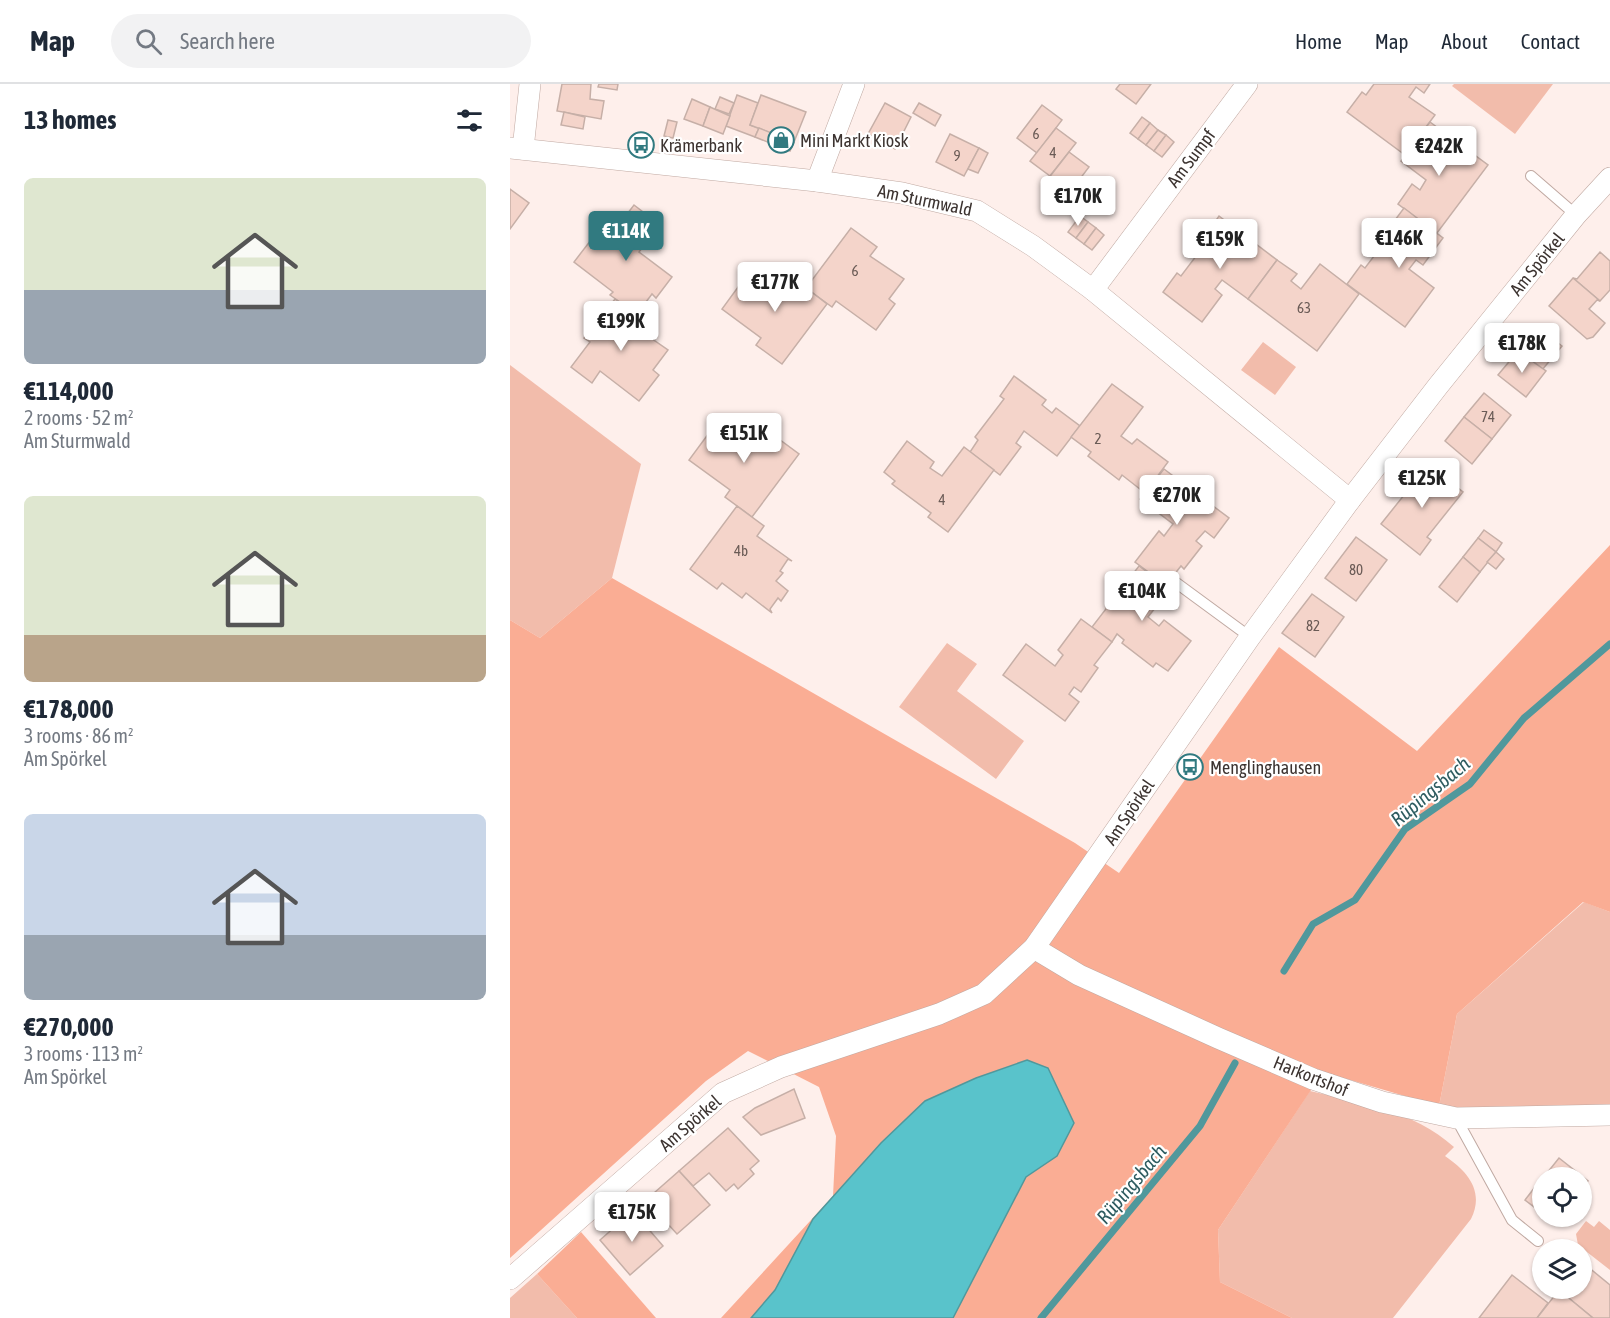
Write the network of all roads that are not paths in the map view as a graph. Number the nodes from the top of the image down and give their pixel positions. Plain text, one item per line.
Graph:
1 (530, 84) edge
2 (855, 84) edge
3 (1247, 84) edge
4 (517, 148) edge
5 (1531, 176) dead end
6 (1610, 178) edge
7 (816, 181) junction
8 (1576, 214) junction
9 (1093, 290) junction
10 (1350, 500) junction
11 (1171, 579) dead end
12 (1250, 638) junction
13 (1034, 948) junction
14 (1610, 1115) edge
15 (1456, 1118) junction
16 (1536, 1239) edge
17 (510, 1279) edge

1 - 4 street
2 - 7 street
3 - 9 street, Am Sumpf
4 - 7 street, Am Sturmwald
5 - 8 lane
6 - 8 street, Am Spörkel
7 - 9 street, Am Sturmwald
8 - 10 street, Am Spörkel
9 - 10 street, Am Sturmwald
10 - 12 street, Am Spörkel
11 - 12 lane
12 - 13 street, Am Spörkel
13 - 15 street, Harkortshof
13 - 17 street, Am Spörkel
14 - 15 street, Harkortshof
15 - 16 lane

